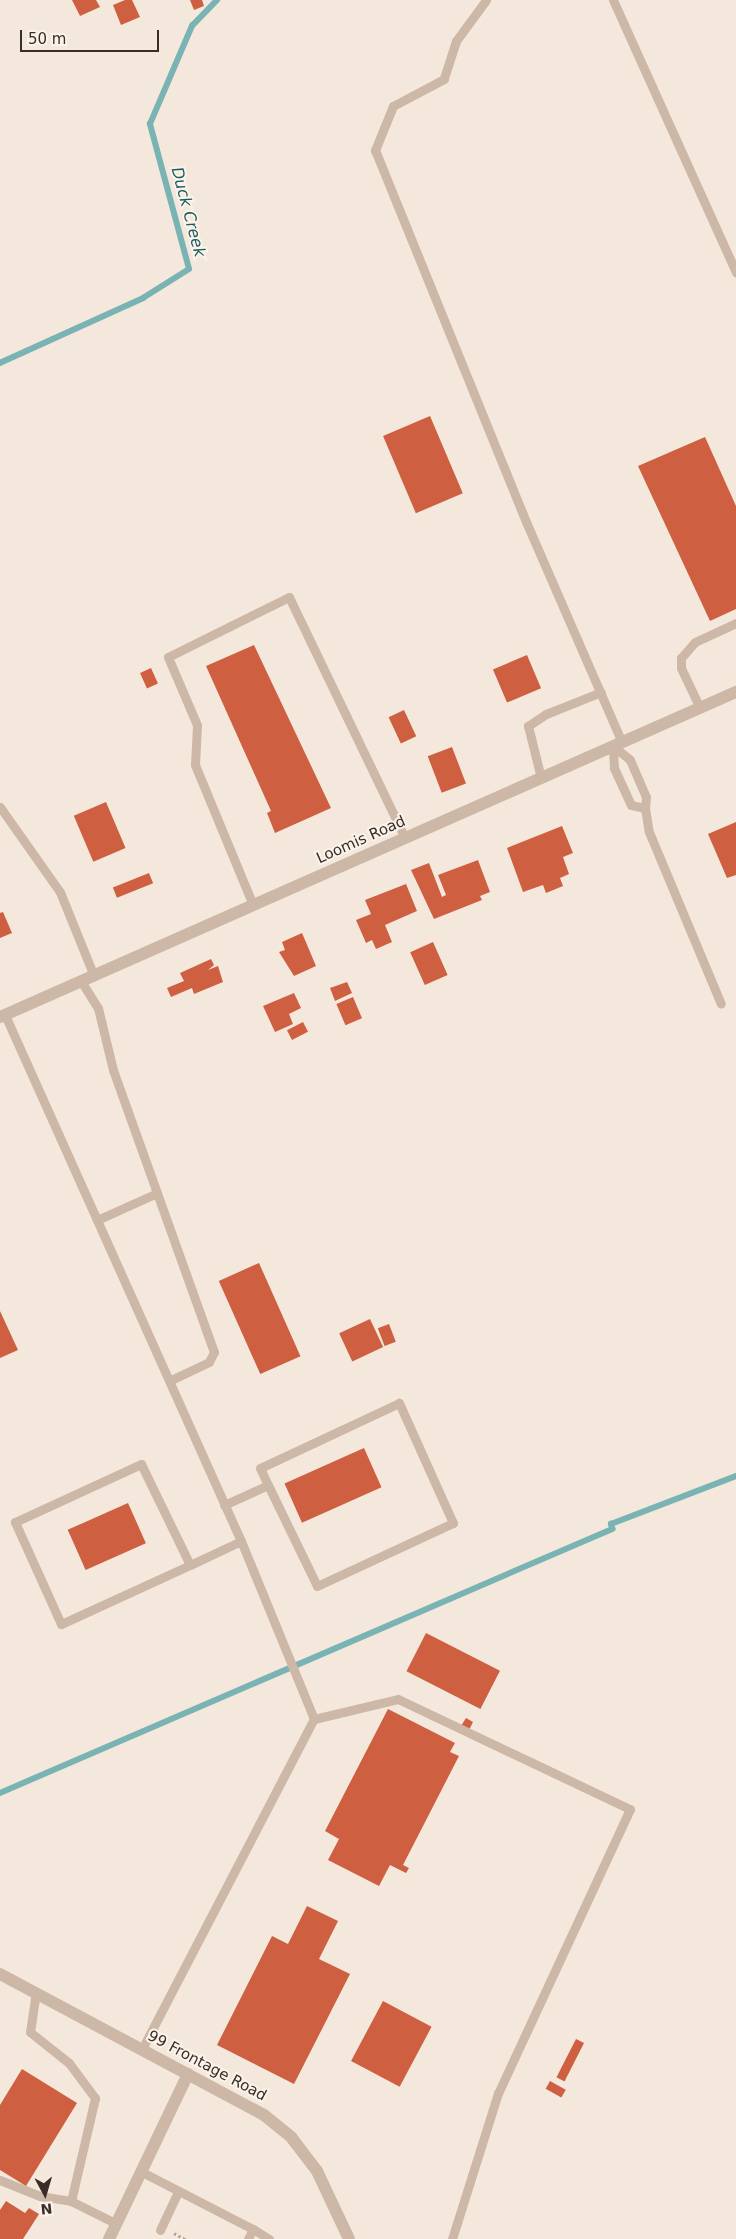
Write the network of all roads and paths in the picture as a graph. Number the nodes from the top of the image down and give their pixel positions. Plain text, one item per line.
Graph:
1 (486, 0) edge
2 (613, 0) edge
3 (736, 273) edge
4 (736, 623) edge
5 (601, 692) junction
6 (736, 692) edge
7 (700, 708) junction
8 (618, 744) junction
9 (541, 778) junction
10 (0, 806) edge
11 (645, 808) junction
12 (405, 838) junction
13 (253, 905) junction
14 (94, 976) junction
15 (82, 981) junction
16 (721, 1004) dead end
17 (2, 1016) edge
18 (157, 1193) junction
19 (97, 1220) junction
20 (169, 1381) junction
21 (268, 1486) junction
22 (224, 1505) junction
23 (241, 1541) junction
24 (190, 1565) junction
25 (314, 1719) junction
26 (0, 1974) edge
27 (36, 1992) junction
28 (142, 2049) junction
29 (188, 2074) junction
30 (142, 2172) junction
31 (0, 2180) edge
32 (178, 2192) junction
33 (71, 2201) junction
34 (117, 2224) junction
35 (253, 2229) junction
36 (160, 2230) dead end
37 (109, 2239) edge
38 (248, 2239) edge
39 (268, 2239) edge
40 (349, 2239) edge
41 (452, 2239) edge

1 - 5 lane
2 - 3 lane
4 - 7 lane
5 - 8 lane
5 - 9 lane
6 - 7 street, Loomis Road
7 - 8 street, Loomis Road
8 - 9 street, Loomis Road
8 - 11 lane
8 - 11 lane
9 - 12 street, Loomis Road
10 - 14 lane
11 - 16 lane
12 - 13 street, Loomis Road
12 - 13 lane
13 - 14 street, Loomis Road
14 - 15 street, Loomis Road
15 - 17 street, Loomis Road
15 - 18 lane
17 - 19 lane
18 - 19 lane
18 - 20 lane
19 - 20 lane
20 - 22 lane
21 - 21 lane
21 - 22 lane
22 - 23 lane
23 - 24 lane
23 - 25 lane
24 - 24 lane
25 - 28 lane
25 - 41 lane
26 - 27 street, 99 Frontage Road
27 - 28 street, 99 Frontage Road
27 - 33 lane
28 - 29 street, 99 Frontage Road
29 - 30 street
29 - 40 street, 99 Frontage Road
30 - 32 lane
30 - 34 street
31 - 33 lane
32 - 35 lane
32 - 36 lane
33 - 34 lane
34 - 37 street
35 - 38 lane
35 - 39 lane

